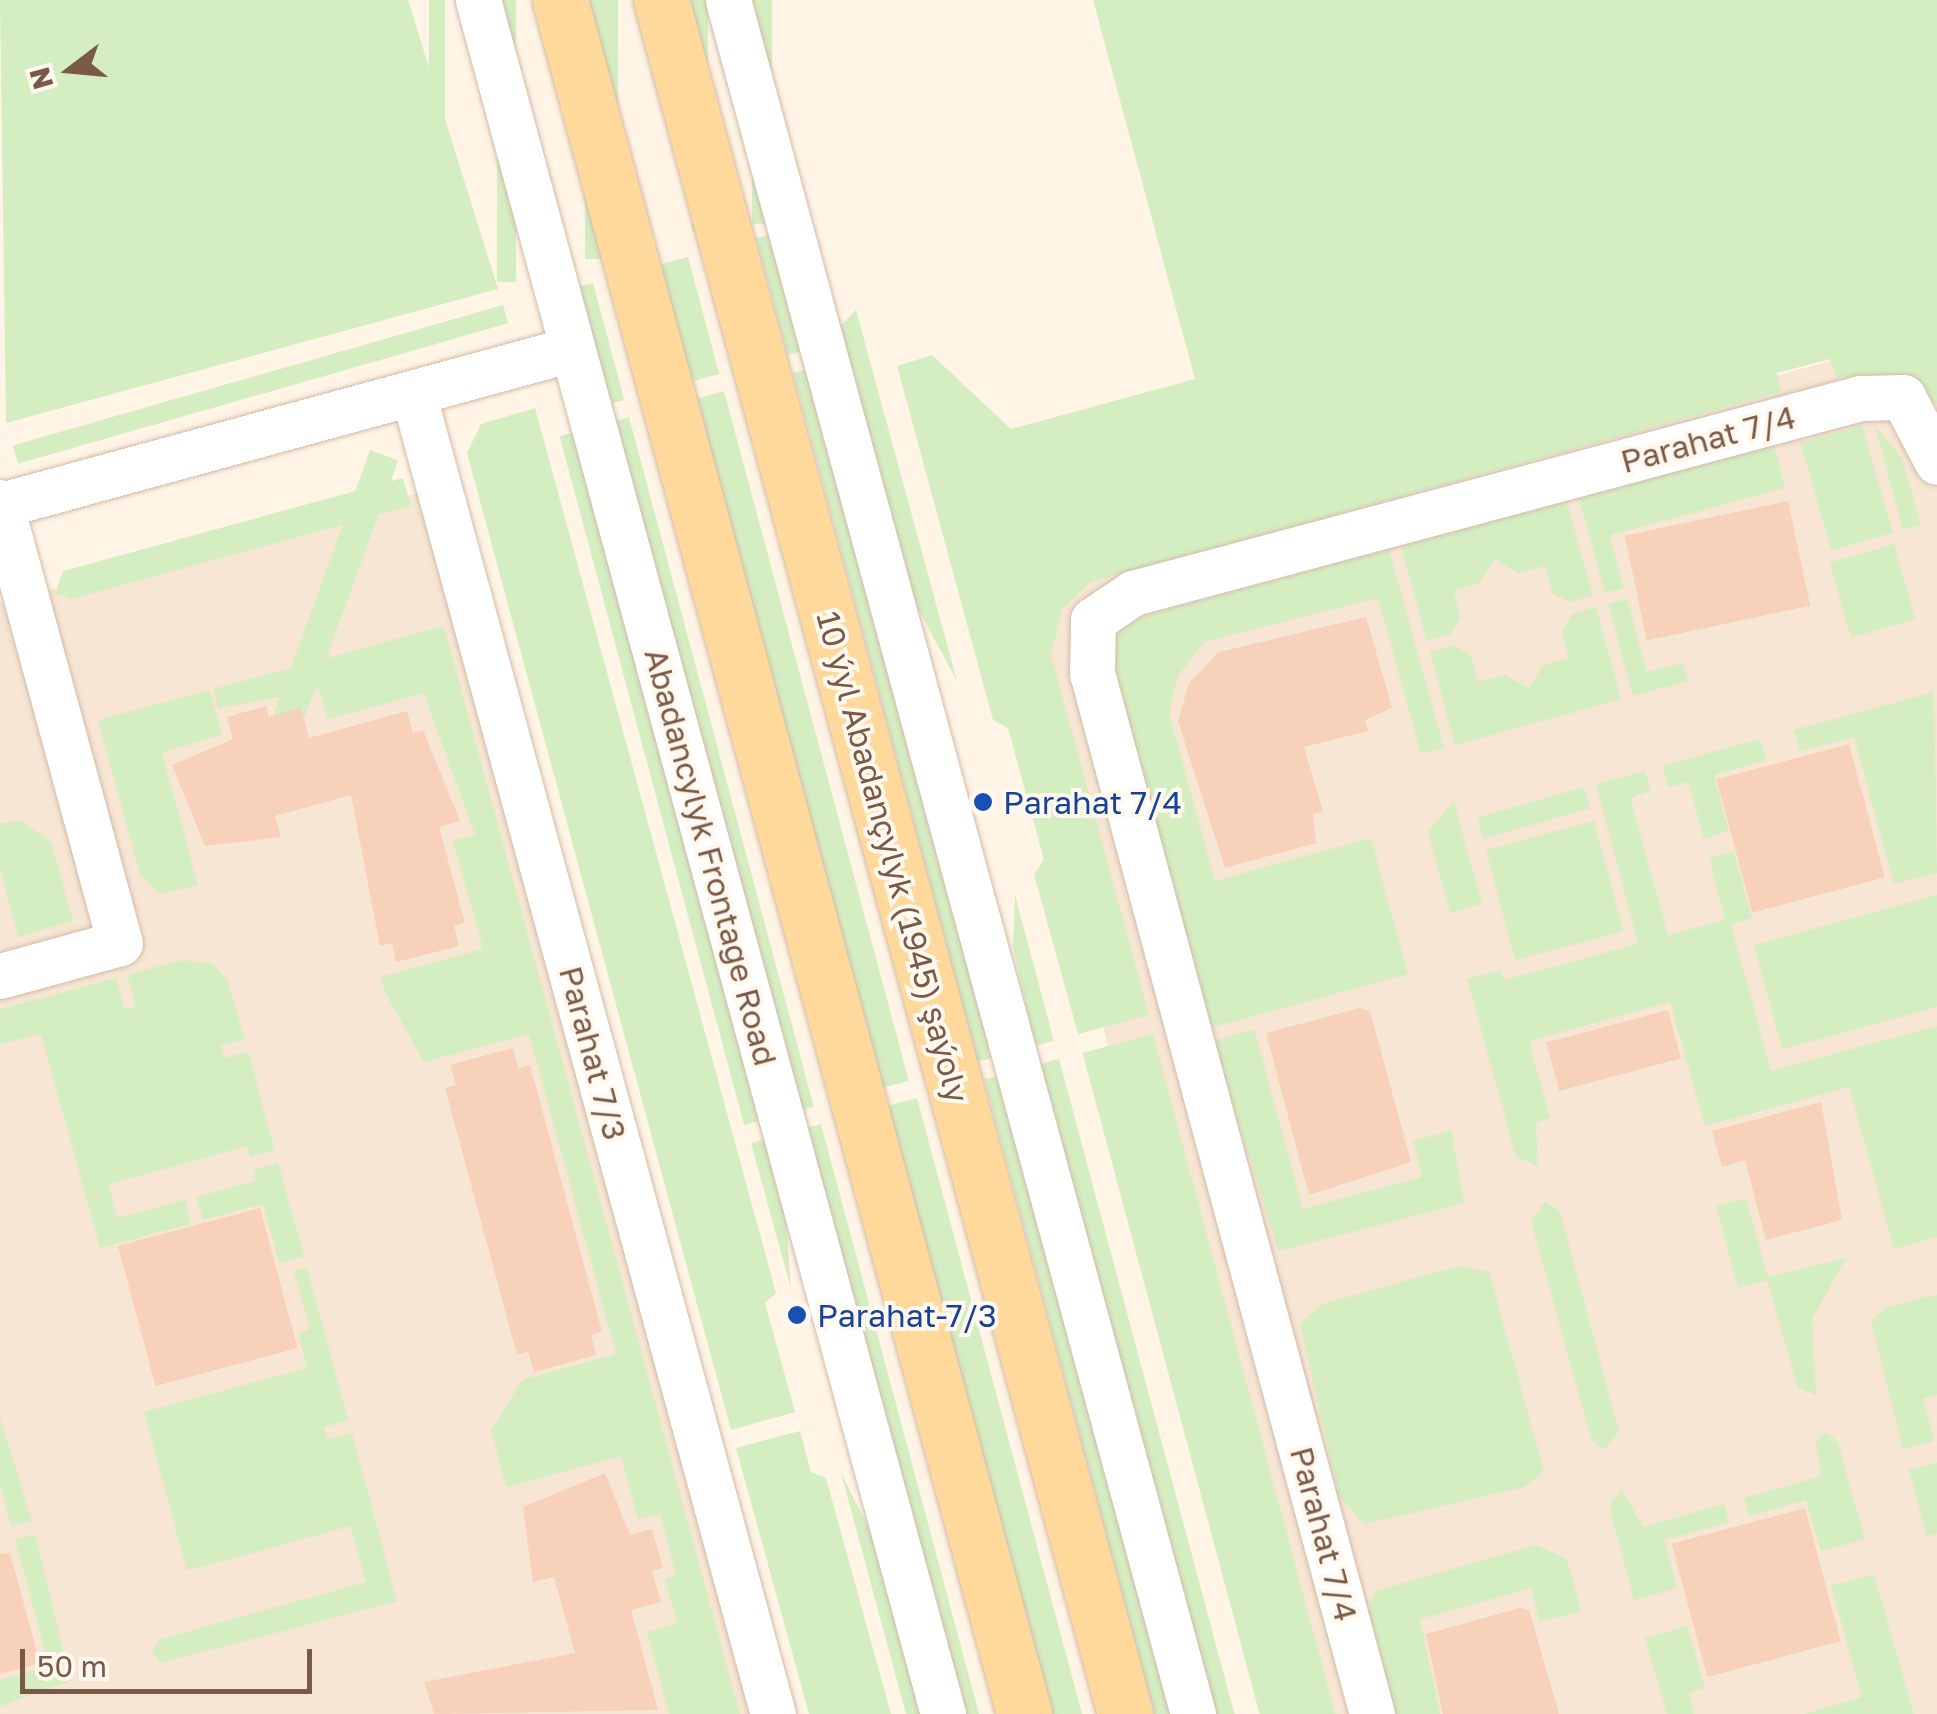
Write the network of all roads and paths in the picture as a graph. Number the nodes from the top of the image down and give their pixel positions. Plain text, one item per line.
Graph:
1 (478, 0) edge
2 (560, 0) edge
3 (660, 0) edge
4 (728, 0) edge
5 (572, 349) junction
6 (413, 393) junction
7 (1937, 462) edge
8 (0, 504) edge
9 (0, 976) edge
10 (773, 1714) edge
11 (943, 1714) edge
12 (1024, 1714) edge
13 (1126, 1714) edge
14 (1192, 1714) edge
15 (1372, 1714) edge

1 - 5 street, Abadancylyk Frontage Road
2 - 12 main road
3 - 13 main road, 10 ýyl Abadançylyk (1945) şaýoly
4 - 14 street
5 - 6 street
5 - 11 street, Abadancylyk Frontage Road
6 - 8 street
6 - 10 street, Parahat 7/3
7 - 15 street, Parahat 7/4
8 - 9 street

